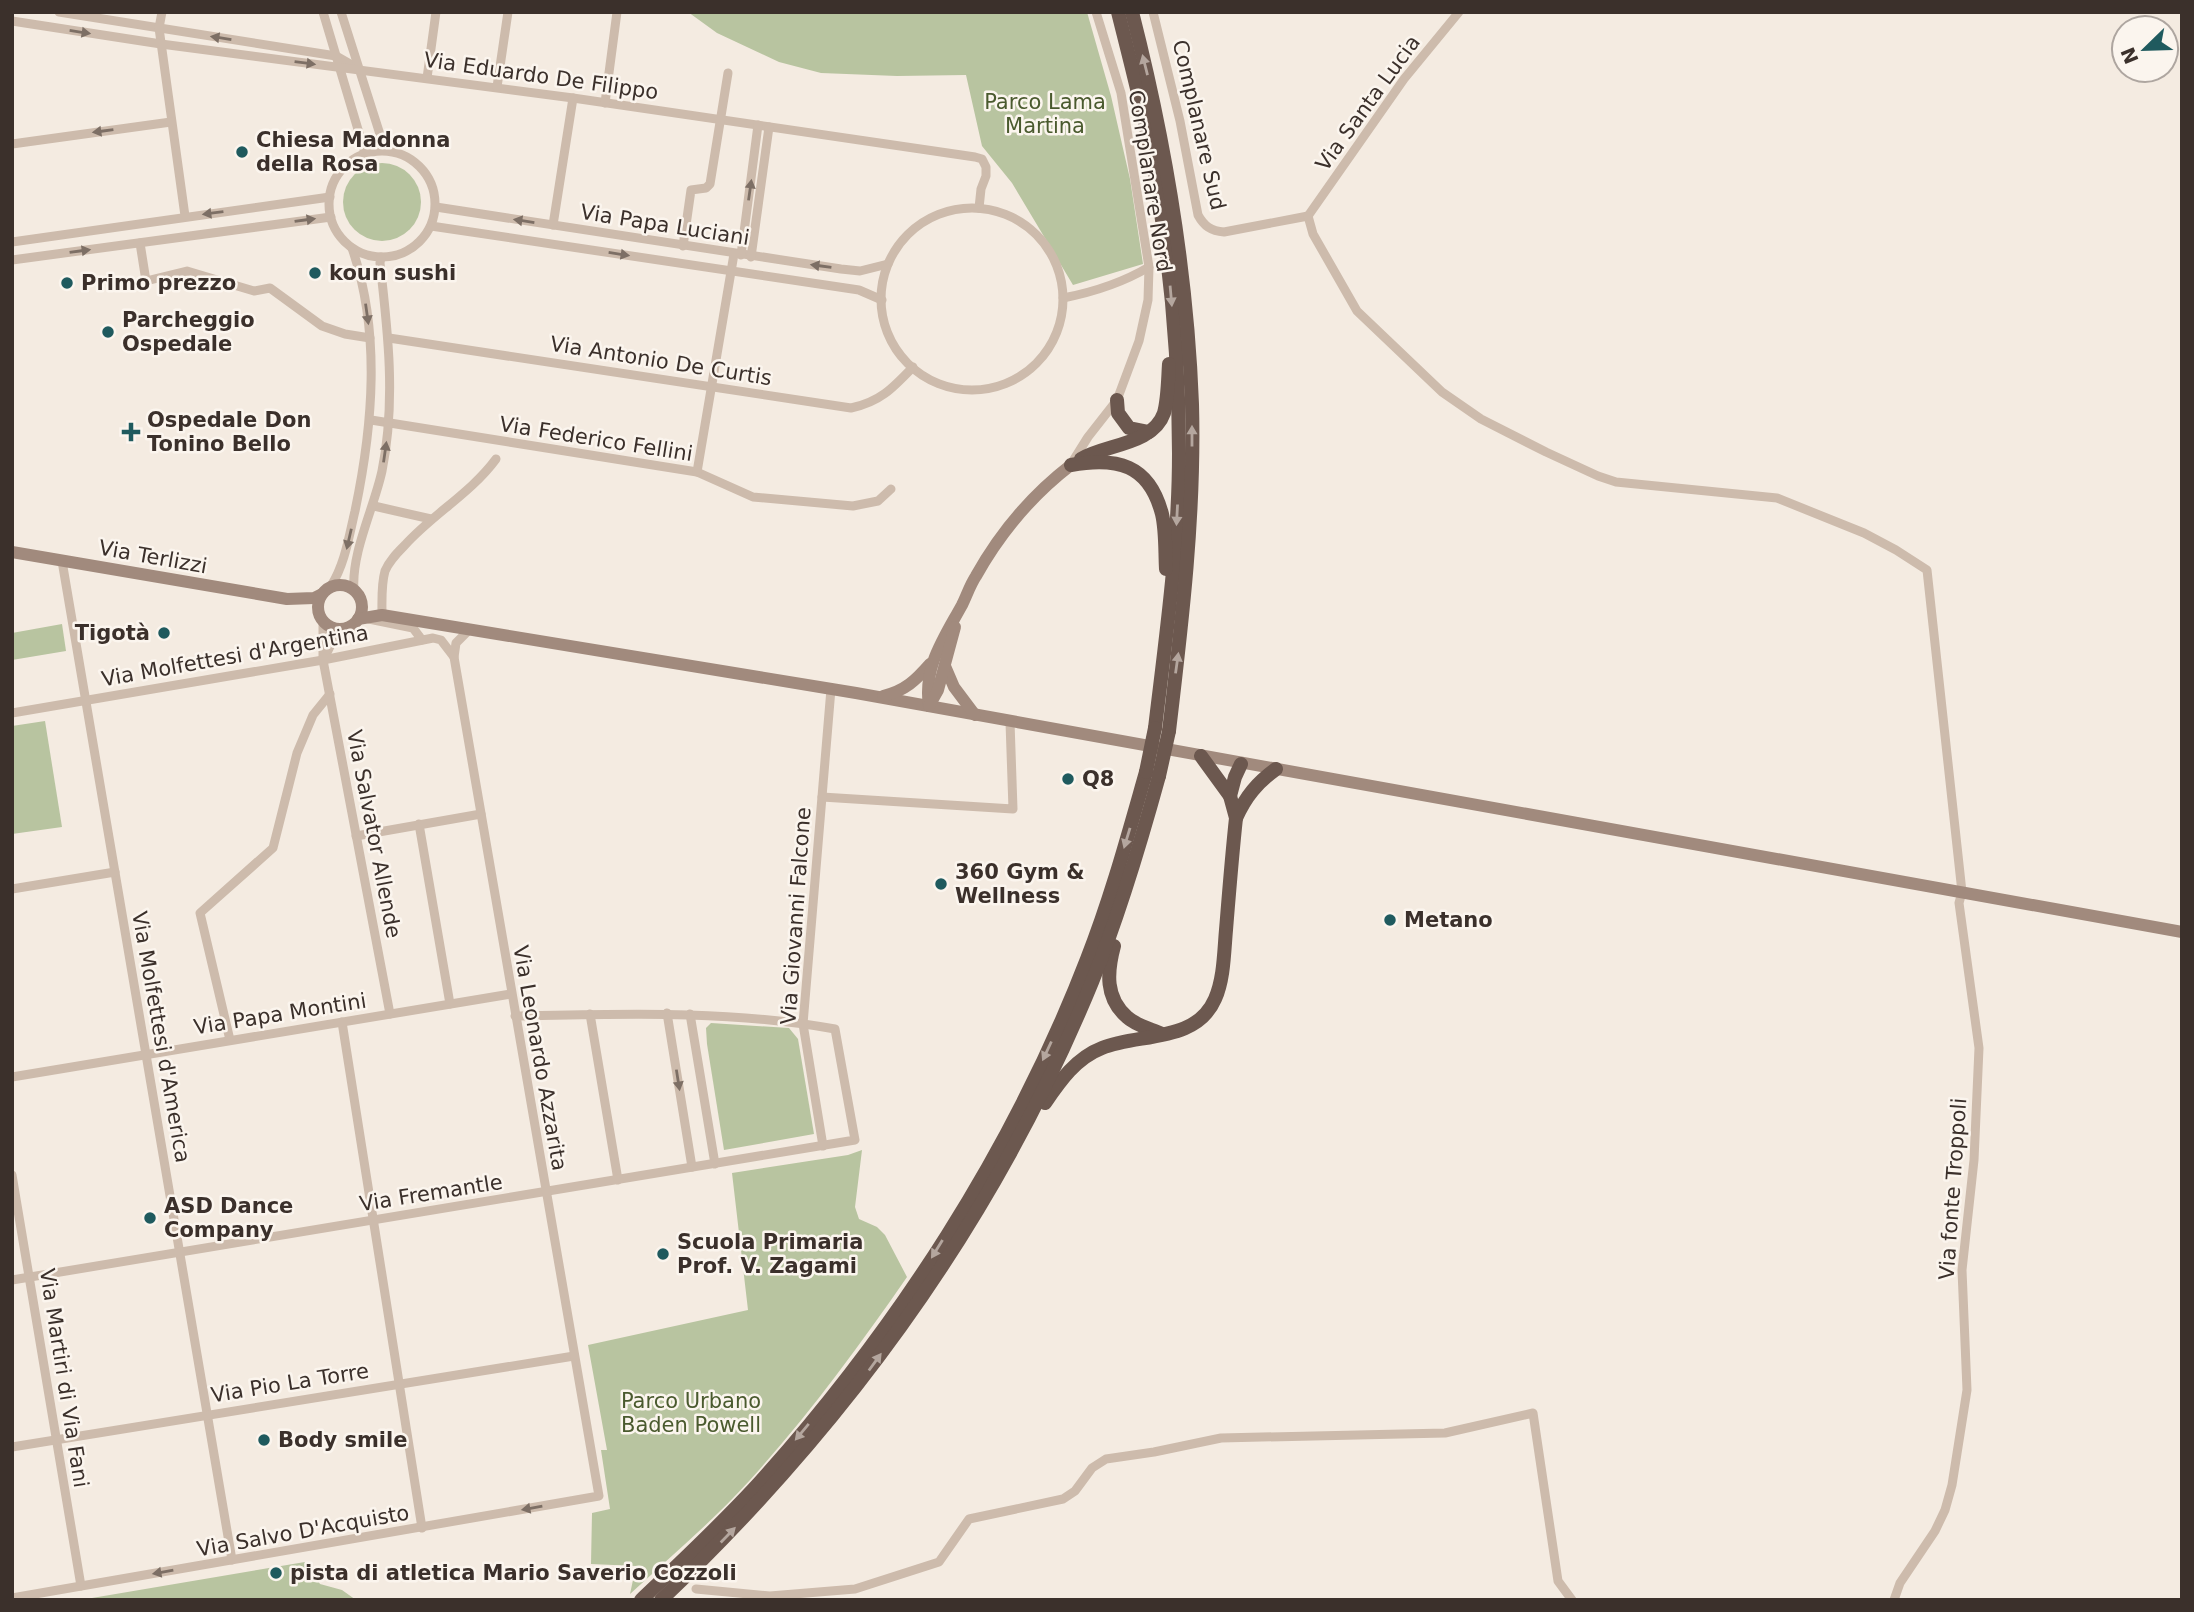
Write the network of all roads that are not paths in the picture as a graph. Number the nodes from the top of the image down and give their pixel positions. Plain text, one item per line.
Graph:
1 (15, 12) edge
2 (60, 12) edge
3 (162, 12) edge
4 (323, 12) edge
5 (341, 12) edge
6 (436, 12) edge
7 (509, 12) edge
8 (617, 12) edge
9 (1096, 12) edge
10 (1118, 12) edge
11 (1132, 12) edge
12 (1153, 12) edge
13 (1459, 12) edge
14 (12, 23) edge
15 (159, 28) junction
16 (161, 44) junction
17 (335, 56) junction
18 (339, 68) junction
19 (358, 68) junction
20 (728, 73) dead end
21 (427, 78) junction
22 (497, 88) junction
23 (573, 98) junction
24 (606, 103) junction
25 (720, 119) junction
26 (171, 122) junction
27 (764, 126) junction
28 (12, 144) edge
29 (385, 150) junction
30 (365, 153) junction
31 (330, 197) junction
32 (436, 207) junction
33 (979, 208) junction
34 (185, 216) junction
35 (331, 216) junction
36 (1308, 216) junction
37 (553, 225) junction
38 (125, 226) junction
39 (431, 226) junction
40 (578, 229) junction
41 (38, 238) junction
42 (12, 242) edge
43 (140, 243) junction
44 (128, 244) junction
45 (683, 246) junction
46 (352, 247) junction
47 (574, 247) junction
48 (742, 255) junction
49 (40, 256) junction
50 (381, 257) junction
51 (12, 260) edge
52 (888, 264) junction
53 (1149, 267) junction
54 (732, 271) junction
55 (1063, 298) junction
56 (882, 300) junction
57 (1174, 324) junction
58 (370, 338) junction
59 (389, 338) junction
60 (913, 367) junction
61 (712, 386) junction
62 (1117, 400) junction
63 (371, 420) junction
64 (389, 424) junction
65 (1149, 432) junction
66 (496, 459) dead end
67 (1071, 465) junction
68 (697, 472) junction
69 (891, 489) dead end
70 (373, 506) junction
71 (431, 519) junction
72 (12, 552) edge
73 (62, 561) junction
74 (326, 590) junction
75 (358, 595) junction
76 (287, 599) junction
77 (382, 615) junction
78 (322, 618) junction
79 (361, 618) junction
80 (1168, 624) junction
81 (343, 628) junction
82 (469, 630) junction
83 (422, 640) junction
84 (454, 657) junction
85 (323, 660) junction
86 (939, 664) junction
87 (831, 689) junction
88 (330, 694) junction
89 (879, 697) junction
90 (86, 700) junction
91 (929, 706) junction
92 (12, 713) edge
93 (975, 715) junction
94 (1010, 722) junction
95 (1162, 729) junction
96 (1201, 756) junction
97 (1241, 764) junction
98 (1276, 769) junction
99 (1153, 774) junction
100 (822, 797) junction
101 (1238, 797) junction
102 (481, 814) junction
103 (419, 824) junction
104 (356, 836) junction
105 (1133, 865) junction
106 (115, 872) junction
107 (12, 890) edge
108 (1962, 892) junction
109 (2182, 932) edge
110 (512, 993) junction
111 (450, 1004) junction
112 (667, 1013) junction
113 (390, 1014) junction
114 (590, 1014) junction
115 (690, 1014) junction
116 (515, 1016) junction
117 (342, 1022) junction
118 (803, 1024) junction
119 (1163, 1034) junction
120 (230, 1040) junction
121 (146, 1054) junction
122 (12, 1077) edge
123 (823, 1146) junction
124 (1007, 1159) junction
125 (715, 1164) junction
126 (692, 1167) junction
127 (12, 1175) edge
128 (618, 1180) junction
129 (546, 1192) junction
130 (19, 1219) junction
131 (373, 1220) junction
132 (12, 1227) edge
133 (180, 1252) junction
134 (30, 1278) junction
135 (12, 1280) edge
136 (574, 1356) junction
137 (399, 1384) junction
138 (208, 1415) junction
139 (56, 1439) junction
140 (12, 1447) edge
141 (599, 1496) joint
142 (422, 1528) junction
143 (232, 1560) junction
144 (81, 1586) junction
145 (696, 1589) dead end
146 (12, 1598) edge
147 (641, 1600) edge
148 (661, 1600) edge
149 (1572, 1600) edge
150 (1894, 1600) edge

1 - 14 street
2 - 15 street
3 - 15 street
4 - 17 street
5 - 19 street
6 - 21 street
7 - 22 street
8 - 24 street
9 - 53 street, Complanare Nord
10 -> 57 highway
95 -> 11 highway
12 - 36 street, Complanare Sud
13 - 36 street, Via Santa Lucia
14 -> 16 street
15 - 16 street
17 -> 15 street
16 -> 18 street
16 - 26 street
17 - 18 street
17 - 19 street
18 - 19 street
18 - 30 street
19 - 21 street, Via Eduardo De Filippo
19 - 29 street
20 - 25 street
21 - 22 street, Via Eduardo De Filippo
22 - 23 street, Via Eduardo De Filippo
23 - 24 street, Via Eduardo De Filippo
23 - 37 street
24 - 25 street, Via Eduardo De Filippo
25 - 27 street, Via Eduardo De Filippo
25 - 45 street
26 -> 28 street
26 - 34 street
27 - 33 street, Via Eduardo De Filippo
27 - 48 street
29 - 30 street
29 - 32 street
30 - 31 street
31 -> 34 street
31 - 35 street
37 -> 32 street, Via Papa Luciani
32 - 39 street
33 - 52 street
33 - 55 street
34 - 38 street
43 -> 35 street
35 - 46 street
36 - 108 street, Via fonte Troppoli
37 - 40 street, Via Papa Luciani
38 - 41 street
38 - 44 street
39 - 47 street, Via Papa Luciani
39 - 50 street
40 - 45 street, Via Papa Luciani
40 - 47 street
41 - 42 street
41 - 49 street
43 - 44 street
43 - 58 street
49 -> 44 street
45 - 48 street, Via Papa Luciani
46 - 50 street
46 -> 58 street
47 -> 54 street, Via Papa Luciani
52 -> 48 street, Via Papa Luciani
48 - 54 street
49 - 51 street
50 - 59 street
52 - 56 street
53 - 55 street
53 - 62 street, Complanare Nord
54 - 56 street, Via Papa Luciani
54 - 61 street
55 - 60 street
56 - 60 street
57 - 65 highway
57 -> 80 highway
58 - 63 street
59 - 61 street, Via Antonio De Curtis
59 - 64 street
60 - 61 street, Via Antonio De Curtis
61 - 68 street
62 - 65 highway
62 - 67 street, Complanare Nord
63 - 64 street, Via Federico Fellini
63 -> 74 street
64 - 68 street, Via Federico Fellini
70 -> 64 street
65 - 67 highway
66 - 71 street
67 - 80 highway
67 - 86 main road
68 - 69 street, Via Federico Fellini
70 - 71 street
70 - 75 street
71 - 77 street
72 - 73 main road, Via Terlizzi
73 - 76 main road, Via Terlizzi
73 - 90 street, Via Molfettesi d'America
74 - 75 main road
74 - 76 main road, Via Terlizzi
74 - 78 main road
75 - 77 main road
75 - 79 main road
76 - 78 main road, Via Terlizzi
77 - 79 main road
77 - 82 main road
78 - 81 main road
78 - 85 street, Via Salvator Allende
79 - 81 main road
79 - 83 street
80 - 95 highway
81 - 85 street
82 - 84 street
82 - 87 main road
83 - 84 street
83 - 85 street, Via Molfettesi d'Argentina
84 - 102 street, Via Leonardo Azzarita
85 - 88 street, Via Salvator Allende
85 - 90 street, Via Molfettesi d'Argentina
86 - 89 main road
86 - 91 main road
86 - 93 main road
87 - 89 main road
87 - 100 street, Via Giovanni Falcone
88 - 104 street, Via Salvator Allende
88 - 120 street
89 - 91 main road
90 - 92 street, Via Molfettesi d'Argentina
90 - 106 street, Via Molfettesi d'America
91 - 93 main road
93 - 94 main road
94 - 96 main road
94 - 100 street
95 - 99 highway, bridge
96 - 97 main road
96 - 101 highway
97 - 98 main road
97 - 101 highway
98 - 101 highway
98 - 108 main road
99 - 105 highway
99 -> 147 highway
100 - 118 street, Via Giovanni Falcone
101 - 119 highway
102 - 103 street
102 - 110 street, Via Leonardo Azzarita
103 - 104 street
103 - 111 street
104 - 113 street, Via Salvator Allende
105 - 119 highway
105 - 124 highway
106 - 107 street
106 - 121 street, Via Molfettesi d'America
108 - 109 main road
108 - 150 street, Via fonte Troppoli
110 - 111 street, Via Papa Montini
110 - 116 street, Via Leonardo Azzarita
111 - 113 street, Via Papa Montini
112 - 114 street
112 - 115 street
112 -> 126 street
113 - 117 street, Via Papa Montini
114 - 116 street
114 - 128 street
115 - 118 street
115 - 125 street
116 - 129 street, Via Leonardo Azzarita
117 - 120 street, Via Papa Montini
117 - 131 street
118 - 123 street, Via Giovanni Falcone
118 - 123 street, Via Fremantle
119 - 124 highway
120 - 121 street, Via Papa Montini
121 - 122 street, Via Papa Montini
121 - 133 street, Via Molfettesi d'America
123 - 125 street, Via Fremantle
148 -> 124 highway
125 - 126 street, Via Fremantle
126 - 128 street, Via Fremantle
127 - 130 street, Via Martiri di Via Fani
128 - 129 street, Via Fremantle
129 - 131 street, Via Fremantle
129 - 136 street, Via Leonardo Azzarita
130 - 132 street
130 - 134 street, Via Martiri di Via Fani
131 - 133 street, Via Fremantle
131 - 137 street
133 - 134 street, Via Fremantle
133 - 138 street, Via Molfettesi d'America
134 - 135 street, Via Fremantle
134 - 139 street, Via Martiri di Via Fani
136 - 137 street, Via Pio La Torre
136 - 141 street, Via Leonardo Azzarita
137 - 138 street, Via Pio La Torre
137 - 142 street
138 - 139 street, Via Pio La Torre
138 - 143 street, Via Molfettesi d'America
139 - 140 street, Via Pio La Torre
139 - 144 street, Via Martiri di Via Fani
141 -> 142 street, Via Salvo D'Acquisto
142 - 143 street, Via Salvo D'Acquisto
143 -> 144 street, Via Salvo D'Acquisto
144 - 146 street, Via Salvo D'Acquisto
145 - 149 street

